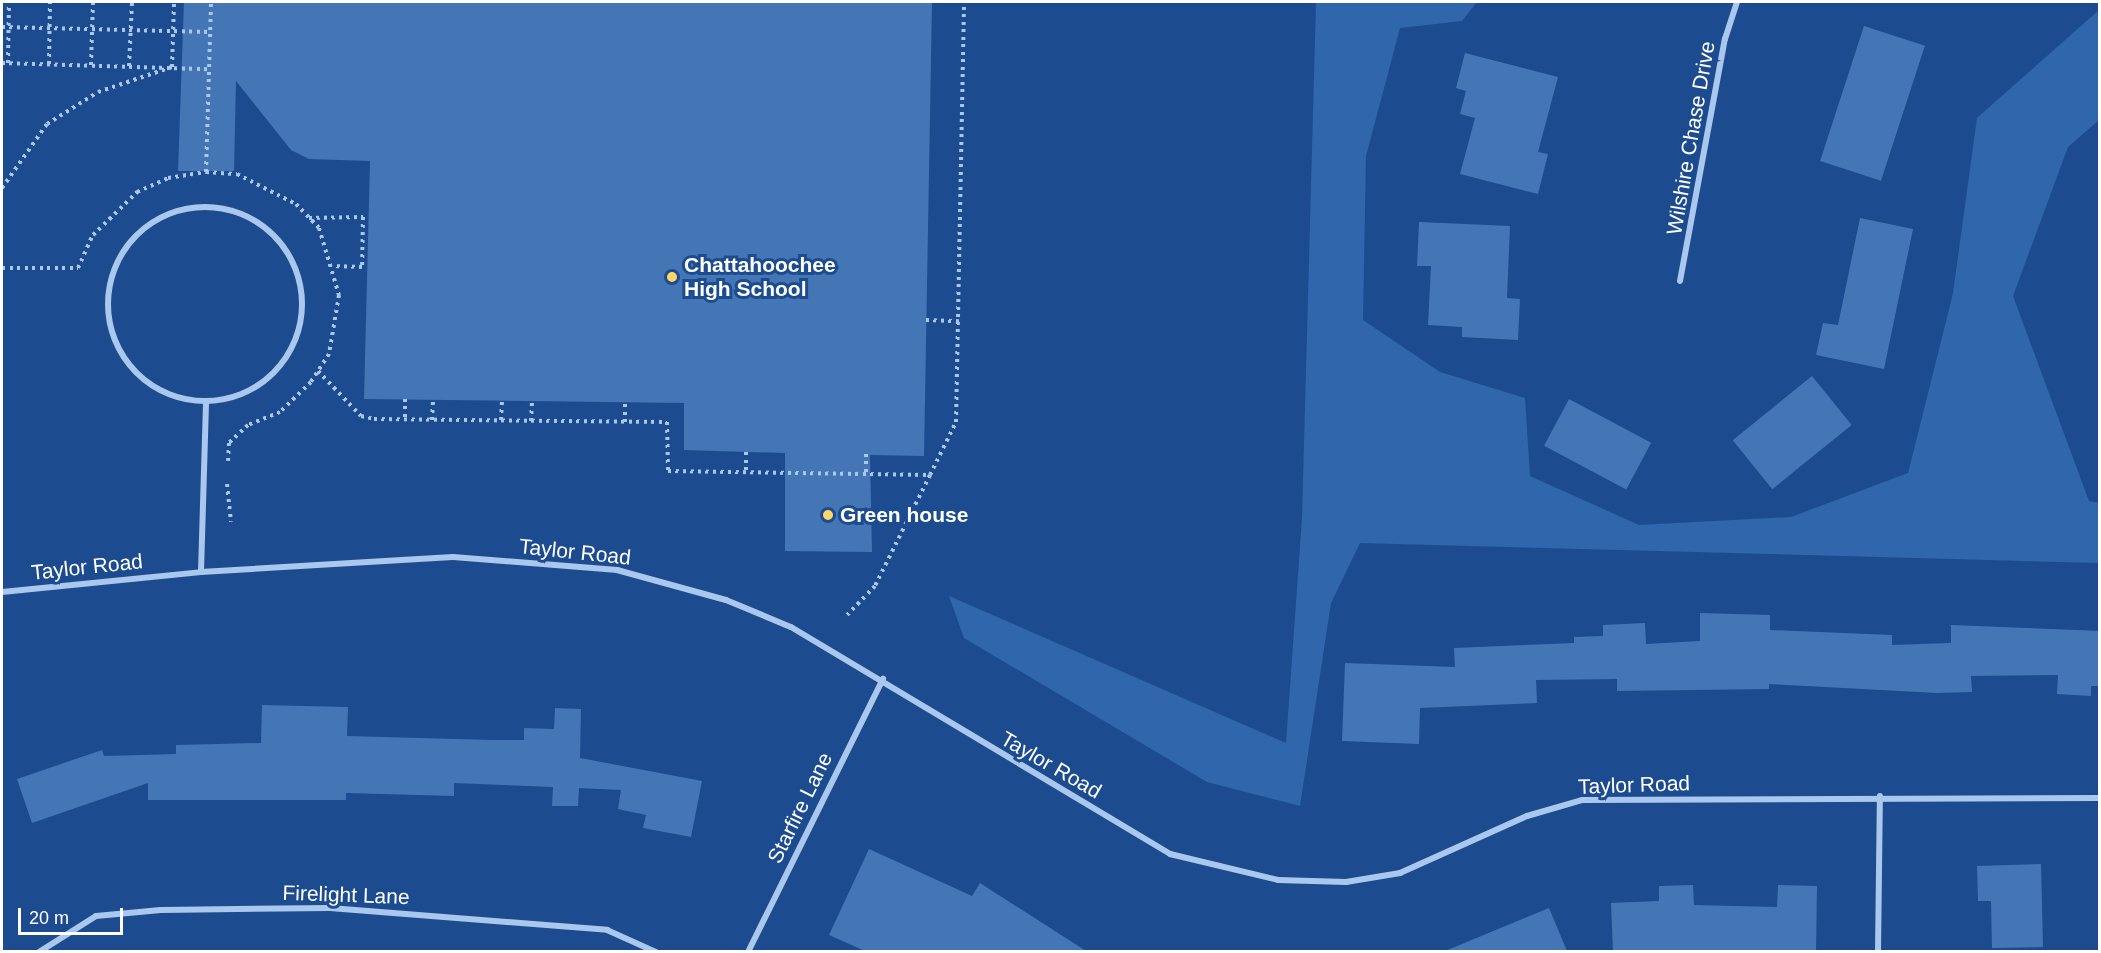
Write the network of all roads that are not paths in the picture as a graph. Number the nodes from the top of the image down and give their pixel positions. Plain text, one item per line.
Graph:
1 (1737, 2) edge
2 (1680, 282) dead end
3 (206, 404) junction
4 (201, 572) junction
5 (2, 592) edge
6 (883, 679) junction
7 (1880, 796) junction
8 (2100, 798) edge
9 (39, 951) edge
10 (656, 951) edge
11 (748, 951) edge
12 (1878, 951) edge

1 - 2 street, Wilshire Chase Drive
3 - 3 street
3 - 4 street
4 - 5 street, Taylor Road
4 - 6 street, Taylor Road
6 - 7 street, Taylor Road
6 - 11 street, Starfire Lane
7 - 8 street, Taylor Road
7 - 12 street
9 - 10 street, Firelight Lane

